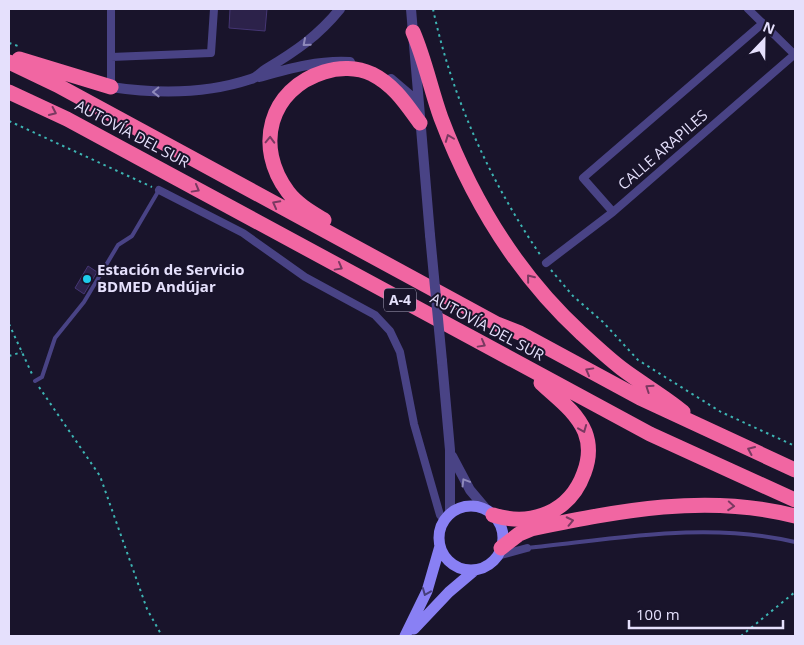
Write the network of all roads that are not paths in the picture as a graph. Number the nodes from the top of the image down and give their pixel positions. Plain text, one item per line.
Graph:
1 (111, 9) edge
2 (214, 9) edge
3 (340, 9) edge
4 (411, 9) edge
5 (748, 9) edge
6 (763, 23) junction
7 (413, 32) junction
8 (795, 54) edge
9 (9, 56) edge
10 (111, 57) junction
11 (9, 62) edge
12 (253, 79) junction
13 (111, 87) junction
14 (9, 92) edge
15 (418, 102) junction
16 (420, 123) junction
17 (159, 190) joint
18 (613, 212) junction
19 (546, 263) road end
20 (520, 333) junction
21 (526, 368) junction
22 (35, 381) road end
23 (702, 428) junction
24 (450, 450) junction
25 (795, 470) edge
26 (795, 500) edge
27 (490, 512) junction
28 (447, 516) junction
29 (795, 516) edge
30 (795, 542) edge
31 (440, 546) junction
32 (503, 547) junction
33 (527, 548) junction
34 (475, 570) junction
35 (406, 636) edge

1 - 10 street
2 - 10 street
3 -> 12 street
4 - 7 street
5 - 6 street
6 - 8 street
6 - 18 street
7 - 15 street
23 -> 7 highway
8 - 18 street, CALLE ARAPILES
9 - 13 highway
10 - 13 street
20 -> 11 highway, AUTOVÍA DEL SUR / A-4
12 -> 13 street
12 - 15 street
14 -> 21 highway, AUTOVÍA DEL SUR / A-4
15 - 16 street
20 -> 16 highway
16 - 24 street, bridge
17 - 22 lane
17 - 28 street
18 - 19 street, CALLE ARAPILES
23 -> 20 highway, AUTOVÍA DEL SUR / A-4
21 - 26 highway, AUTOVÍA DEL SUR / A-4
21 -> 27 highway
25 -> 23 highway, AUTOVÍA DEL SUR / A-4
27 -> 24 street
24 - 28 street
27 - 28 main road
27 - 32 main road
28 - 31 main road
32 -> 29 highway
30 - 33 lane
31 - 34 main road
31 -> 35 main road
32 - 33 street
32 - 33 street
32 - 34 main road
34 - 35 main road

